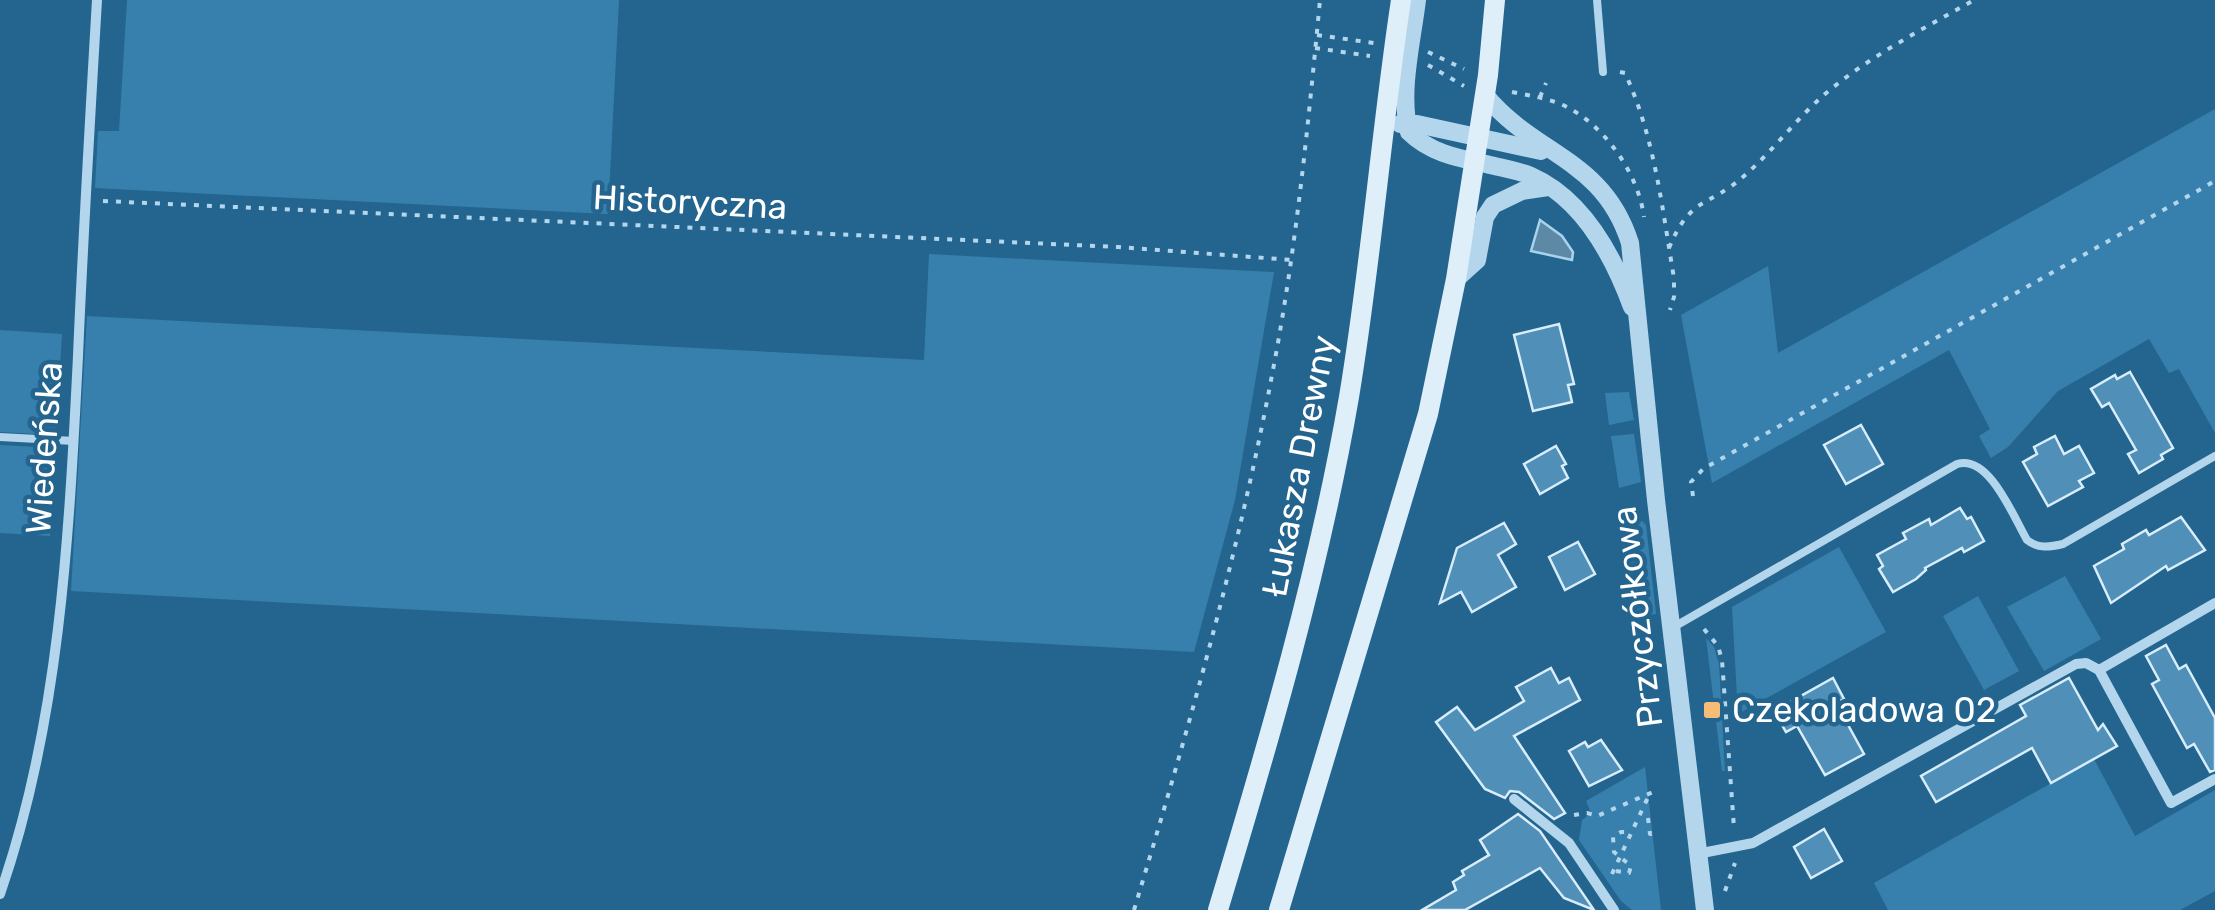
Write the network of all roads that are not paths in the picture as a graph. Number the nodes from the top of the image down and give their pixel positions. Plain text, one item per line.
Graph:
1 (97, 0) edge
2 (1402, 0) edge
3 (1417, 0) edge
4 (1495, 0) edge
5 (1598, 0) edge
6 (1603, 72) road end
7 (1487, 91) junction
8 (1407, 123) junction
9 (1385, 130) junction
10 (1478, 137) junction
11 (1552, 150) junction
12 (1475, 162) junction
13 (1548, 187) junction
14 (1456, 280) junction
15 (1635, 316) junction
16 (0, 437) edge
17 (74, 441) junction
18 (2215, 456) edge
19 (2215, 603) edge
20 (1672, 628) junction
21 (2099, 670) junction
22 (2215, 779) edge
23 (1514, 799) dead end
24 (1698, 854) junction
25 (0, 894) edge
26 (1218, 910) edge
27 (1280, 910) edge
28 (1614, 910) edge
29 (1705, 910) edge

1 - 17 street, Wiedeńska
2 - 9 main road, Łukasza Drewny
3 - 8 street
4 - 7 main road
5 - 6 lane
7 - 10 main road
7 - 11 street, Przyczółkowa
8 - 9 street
8 - 10 street
8 - 12 street, Przyczółkowa
9 - 26 main road, Łukasza Drewny
10 - 11 street
10 - 12 main road
11 - 15 street, Przyczółkowa
12 - 13 street, Przyczółkowa
12 - 14 main road
13 - 14 street
13 - 15 street, Przyczółkowa
14 - 27 main road
15 - 20 street, Przyczółkowa
16 - 17 lane
17 - 25 street, Wiedeńska
18 - 20 lane
19 - 21 street
20 - 24 street, Przyczółkowa
21 - 22 street
21 - 24 street
23 - 28 street
24 - 29 street, Przyczółkowa

